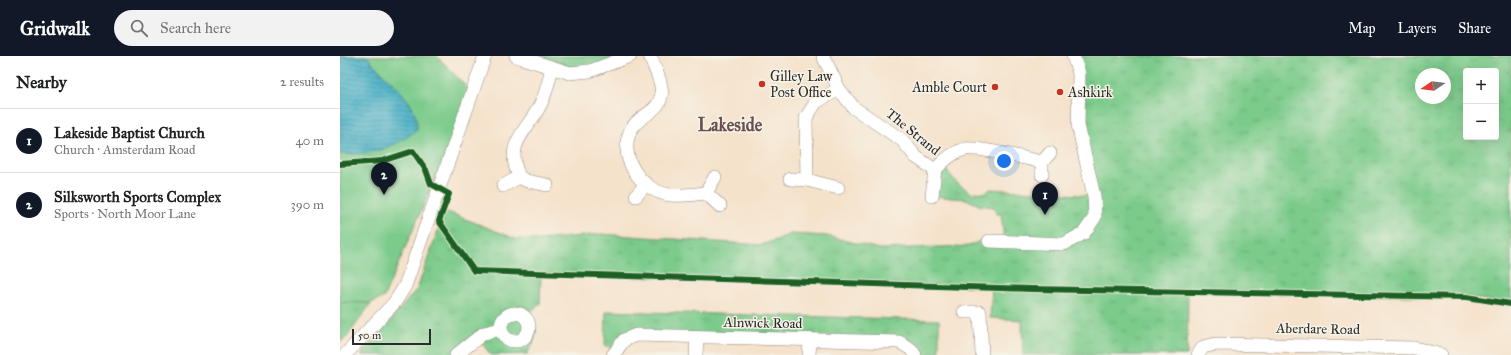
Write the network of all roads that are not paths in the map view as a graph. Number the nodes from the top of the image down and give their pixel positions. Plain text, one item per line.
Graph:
1 (485, 56) edge
2 (516, 56) edge
3 (630, 56) edge
4 (650, 56) edge
5 (823, 56) edge
6 (1073, 56) edge
7 (552, 68) junction
8 (839, 89) junction
9 (935, 170) junction
10 (1042, 175) dead end
11 (519, 177) junction
12 (715, 177) dead end
13 (790, 179) dead end
14 (807, 180) junction
15 (646, 184) junction
16 (547, 185) dead end
17 (503, 186) dead end
18 (838, 188) dead end
19 (706, 193) junction
20 (636, 196) dead end
21 (932, 196) dead end
22 (720, 206) dead end
23 (989, 240) dead end
24 (964, 312) dead end
25 (501, 329) dead end
26 (697, 338) junction
27 (810, 340) junction
28 (345, 355) edge
29 (456, 355) edge
30 (613, 355) edge
31 (696, 355) edge
32 (809, 355) edge
33 (915, 355) edge
34 (982, 355) edge
35 (1198, 355) edge
36 (1442, 355) edge

1 - 28 street
2 - 7 street
3 - 7 street
4 - 15 street
5 - 8 street, The Strand
6 - 23 street
7 - 11 street
8 - 9 street, The Strand
8 - 14 street
9 - 10 street, The Strand
9 - 21 street
11 - 16 street
11 - 17 street
12 - 19 street
13 - 14 street
14 - 18 street
15 - 19 street
15 - 20 street
19 - 22 street
24 - 34 street
25 - 29 street
26 - 27 street, Alnwick Road
26 - 30 street, Alnwick Road
26 - 31 street
27 - 32 street
27 - 33 street, Alnwick Road
35 - 36 street, Aberdare Road

